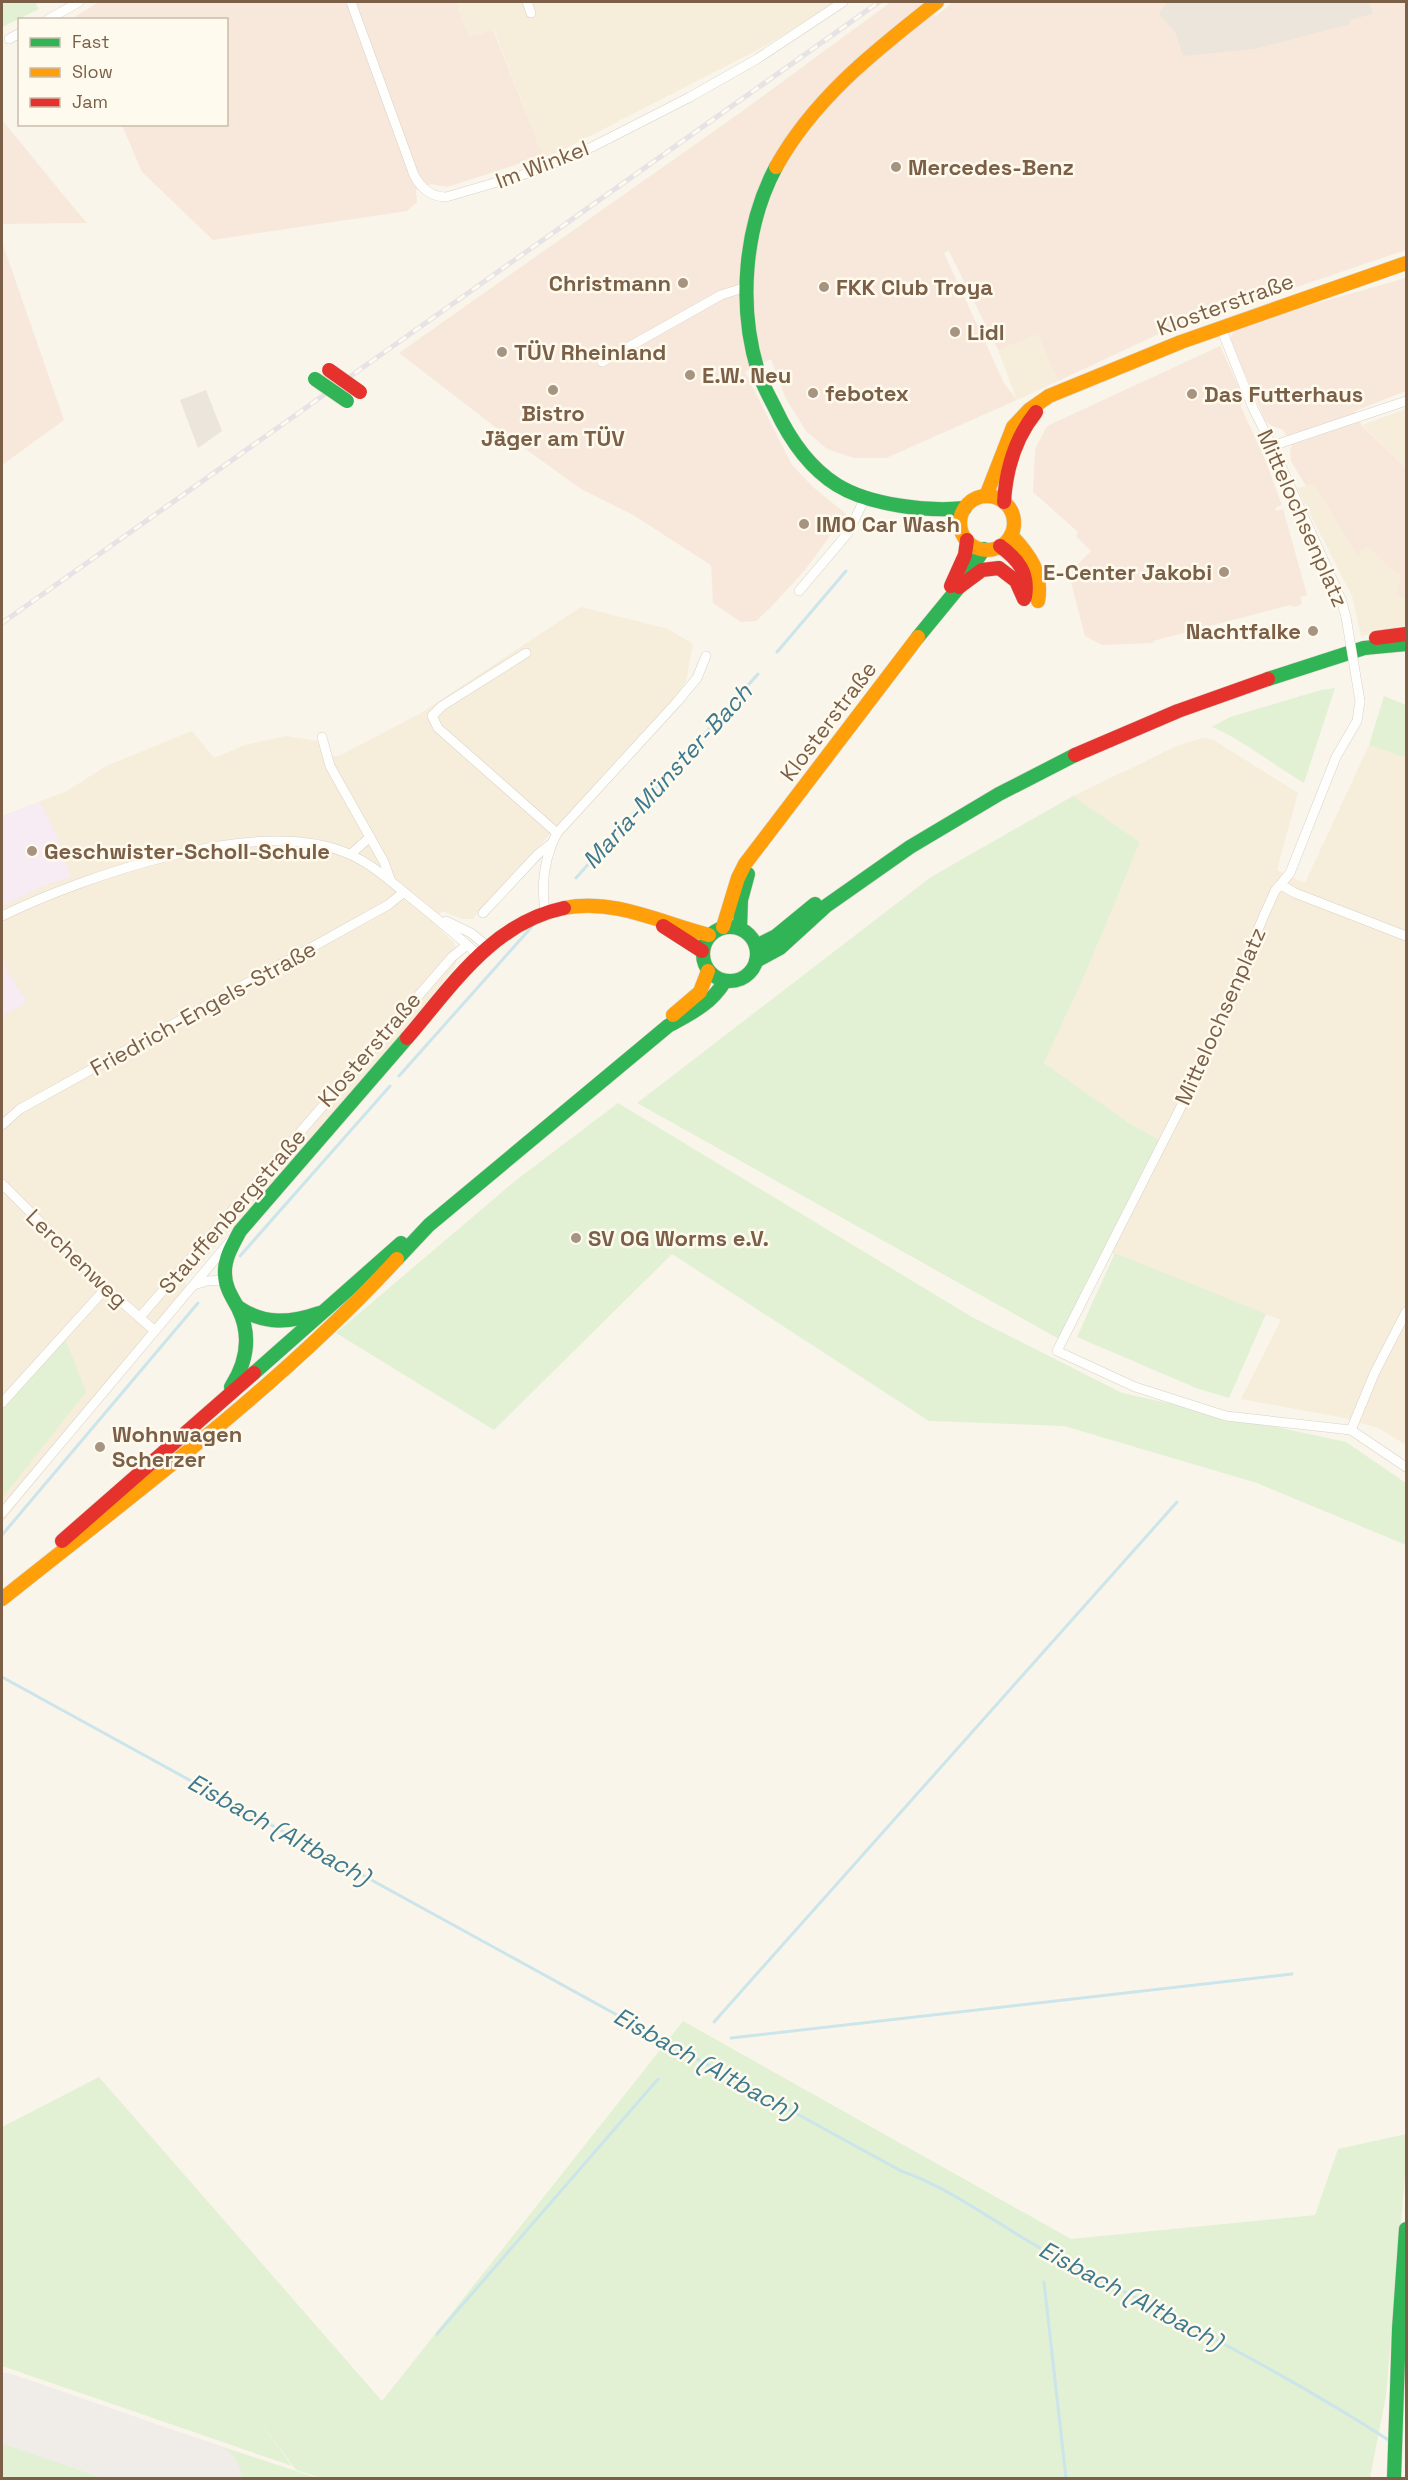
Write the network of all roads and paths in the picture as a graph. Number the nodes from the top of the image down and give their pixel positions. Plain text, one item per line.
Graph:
1 (79, 2) edge
2 (351, 2) edge
3 (527, 2) edge
4 (843, 2) edge
5 (937, 2) edge
6 (531, 12) dead end
7 (51, 18) edge
8 (18, 34) edge
9 (9, 39) dead end
10 (1407, 263) edge
11 (746, 287) junction
12 (1221, 328) junction
13 (602, 362) dead end
14 (328, 369) dead end
15 (315, 379) dead end
16 (360, 392) dead end
17 (1054, 394) junction
18 (347, 401) dead end
19 (1407, 401) edge
20 (1272, 446) junction
21 (986, 496) junction
22 (865, 498) junction
23 (1004, 502) junction
24 (912, 506) junction
25 (965, 508) junction
26 (964, 534) junction
27 (1011, 535) junction
28 (1000, 546) junction
29 (984, 549) junction
30 (959, 587) junction
31 (799, 591) dead end
32 (1031, 600) junction
33 (932, 619) junction
34 (1407, 634) edge
35 (1407, 645) edge
36 (526, 653) dead end
37 (706, 656) dead end
38 (322, 737) dead end
39 (557, 833) junction
40 (370, 837) junction
41 (551, 844) junction
42 (758, 848) junction
43 (351, 854) junction
44 (390, 879) junction
45 (1281, 885) junction
46 (404, 892) junction
47 (545, 911) junction
48 (483, 913) dead end
49 (644, 915) junction
50 (2, 916) edge
51 (435, 916) junction
52 (723, 927) junction
53 (740, 928) junction
54 (709, 935) junction
55 (1407, 936) edge
56 (467, 945) junction
57 (756, 946) junction
58 (483, 950) junction
59 (702, 951) junction
60 (756, 961) junction
61 (708, 971) junction
62 (725, 981) junction
63 (2, 1125) edge
64 (504, 1160) junction
65 (2, 1185) edge
66 (240, 1231) junction
67 (225, 1280) junction
68 (194, 1285) junction
69 (106, 1287) junction
70 (236, 1305) junction
71 (326, 1310) junction
72 (1407, 1312) edge
73 (140, 1317) junction
74 (155, 1331) junction
75 (223, 1399) junction
76 (2, 1403) edge
77 (1351, 1430) junction
78 (1407, 1467) edge
79 (2, 1513) edge
80 (2, 1594) edge
81 (2, 1599) edge
82 (1407, 2229) edge
83 (1394, 2478) edge

1 - 7 street
2 - 4 street, Im Winkel
3 - 6 street
5 - 11 main road
8 - 9 street
10 - 12 main road, Klosterstraße
11 - 13 street
11 - 22 main road
12 - 17 main road, Klosterstraße
12 - 20 street, Mittelochsenplatz
14 - 16 main road, bridge
15 - 18 main road, bridge
17 - 21 main road, Klosterstraße
17 - 23 main road, Klosterstraße
19 - 20 street
20 - 45 street, Mittelochsenplatz, bridge
21 - 23 main road
21 - 25 main road
22 - 24 main road
22 - 31 street
23 - 27 main road, Klosterstraße
24 - 25 main road
24 - 26 main road
25 - 26 main road, Klosterstraße
26 - 29 main road
26 - 33 main road, Klosterstraße
27 - 28 main road
27 - 32 main road
28 - 29 main road
28 - 32 main road
29 - 30 main road, Klosterstraße
30 - 32 main road
30 - 33 main road, Klosterstraße
33 - 42 main road, Klosterstraße
34 - 57 main road
35 - 60 main road
36 - 39 street
37 - 39 street
38 - 40 street
39 - 41 street
40 - 43 street
40 - 44 street
41 - 47 street
41 - 48 street
42 - 52 main road, Klosterstraße
42 - 53 main road, Klosterstraße
43 - 44 street
43 - 50 street
44 - 46 street
45 - 55 street
45 - 77 street, Mittelochsenplatz
46 - 51 street
46 - 63 street, Friedrich-Engels-Straße
47 - 49 main road, Klosterstraße
47 - 58 main road, Klosterstraße
49 - 54 main road, Klosterstraße
49 - 59 main road, Klosterstraße
51 - 56 street
51 - 58 street
52 - 53 main road
52 - 54 main road
53 - 57 main road
54 - 59 main road
56 - 58 street
56 - 73 street, Stauffenbergstraße
57 - 60 main road
58 - 66 main road, Klosterstraße
59 - 61 main road
60 - 62 main road
61 - 62 main road
61 - 64 main road
62 - 64 main road
64 - 71 main road
64 - 81 main road
65 - 69 street, Lerchenweg
66 - 67 main road, Klosterstraße
66 - 68 street, Klosterstraße
67 - 68 street
67 - 70 main road
68 - 74 street, Klosterstraße
69 - 73 street, Lerchenweg
69 - 76 street
70 - 71 main road
70 - 75 main road
71 - 75 main road
72 - 77 street
73 - 74 street, Lerchenweg
74 - 79 street, Klosterstraße
75 - 80 main road
77 - 78 street, Mittelochsenplatz
82 - 83 main road

